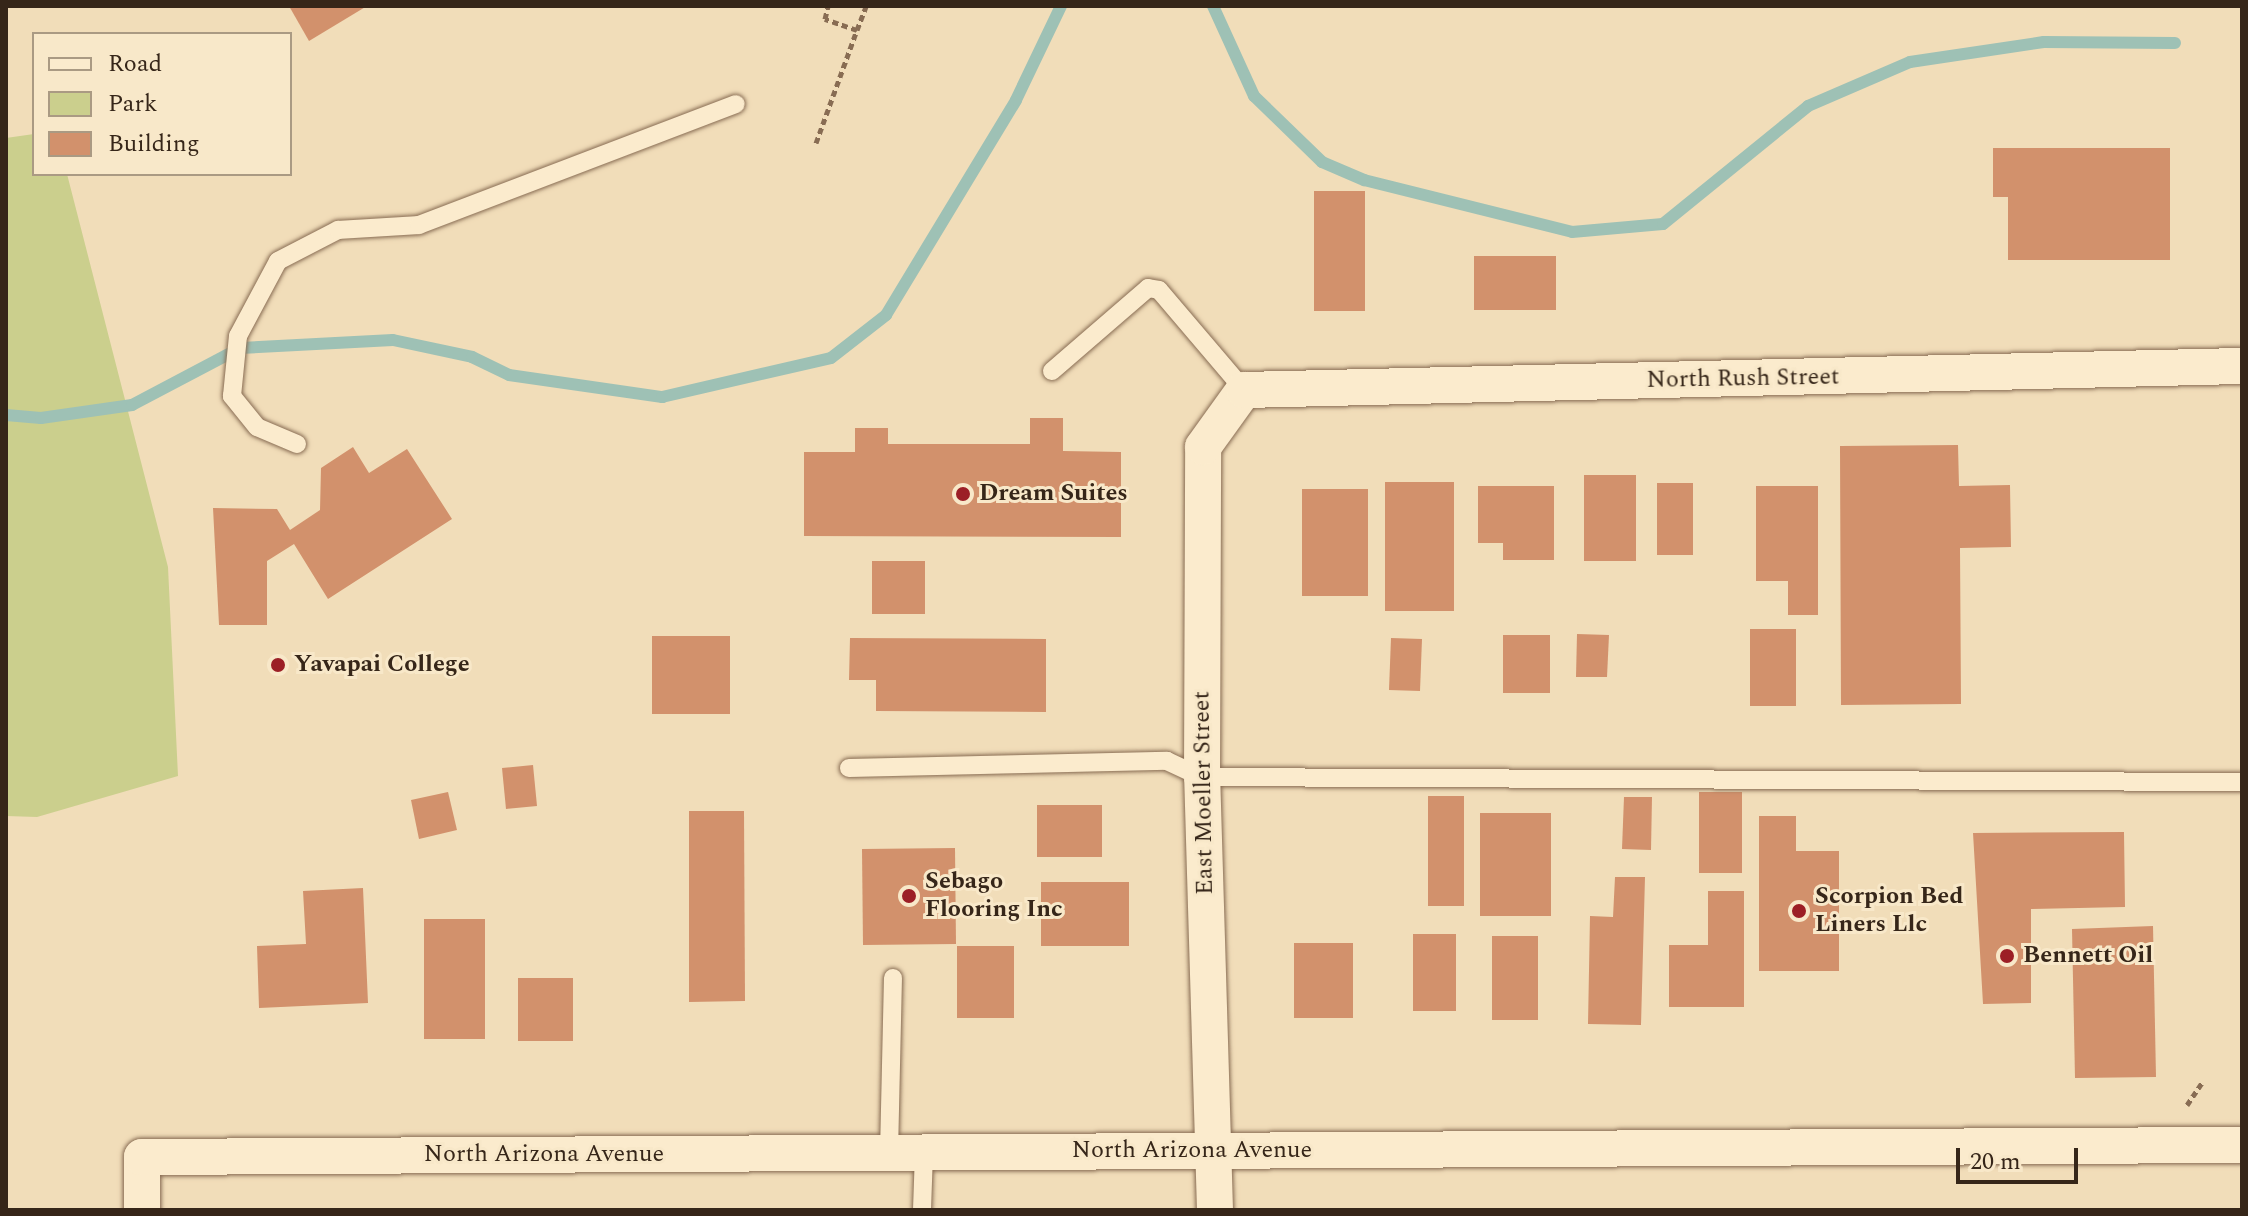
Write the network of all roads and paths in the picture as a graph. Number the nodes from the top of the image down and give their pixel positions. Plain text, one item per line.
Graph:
1 (828, 6) edge
2 (866, 6) edge
3 (857, 30) junction
4 (736, 104) dead end
5 (816, 143) dead end
6 (2242, 366) edge
7 (1052, 371) dead end
8 (1244, 390) junction
9 (297, 444) dead end
10 (849, 768) dead end
11 (1202, 777) junction
12 (2242, 782) edge
13 (893, 978) dead end
14 (2203, 1081) dead end
15 (2172, 1109) dead end
16 (2242, 1145) edge
17 (1214, 1151) junction
18 (907, 1153) junction
19 (142, 1210) edge
20 (922, 1210) edge
21 (1215, 1210) edge

1 - 3 path
2 - 3 path
3 - 5 path
4 - 9 lane
6 - 8 street, North Rush Street
7 - 8 lane
8 - 11 street, East Moeller Street
10 - 11 lane
11 - 12 lane
11 - 17 street, East Moeller Street
13 - 18 lane
14 - 15 path
16 - 17 street, North Arizona Avenue
17 - 18 street, North Arizona Avenue
17 - 21 street, East Moeller Street
18 - 19 street, North Arizona Avenue
18 - 20 lane

